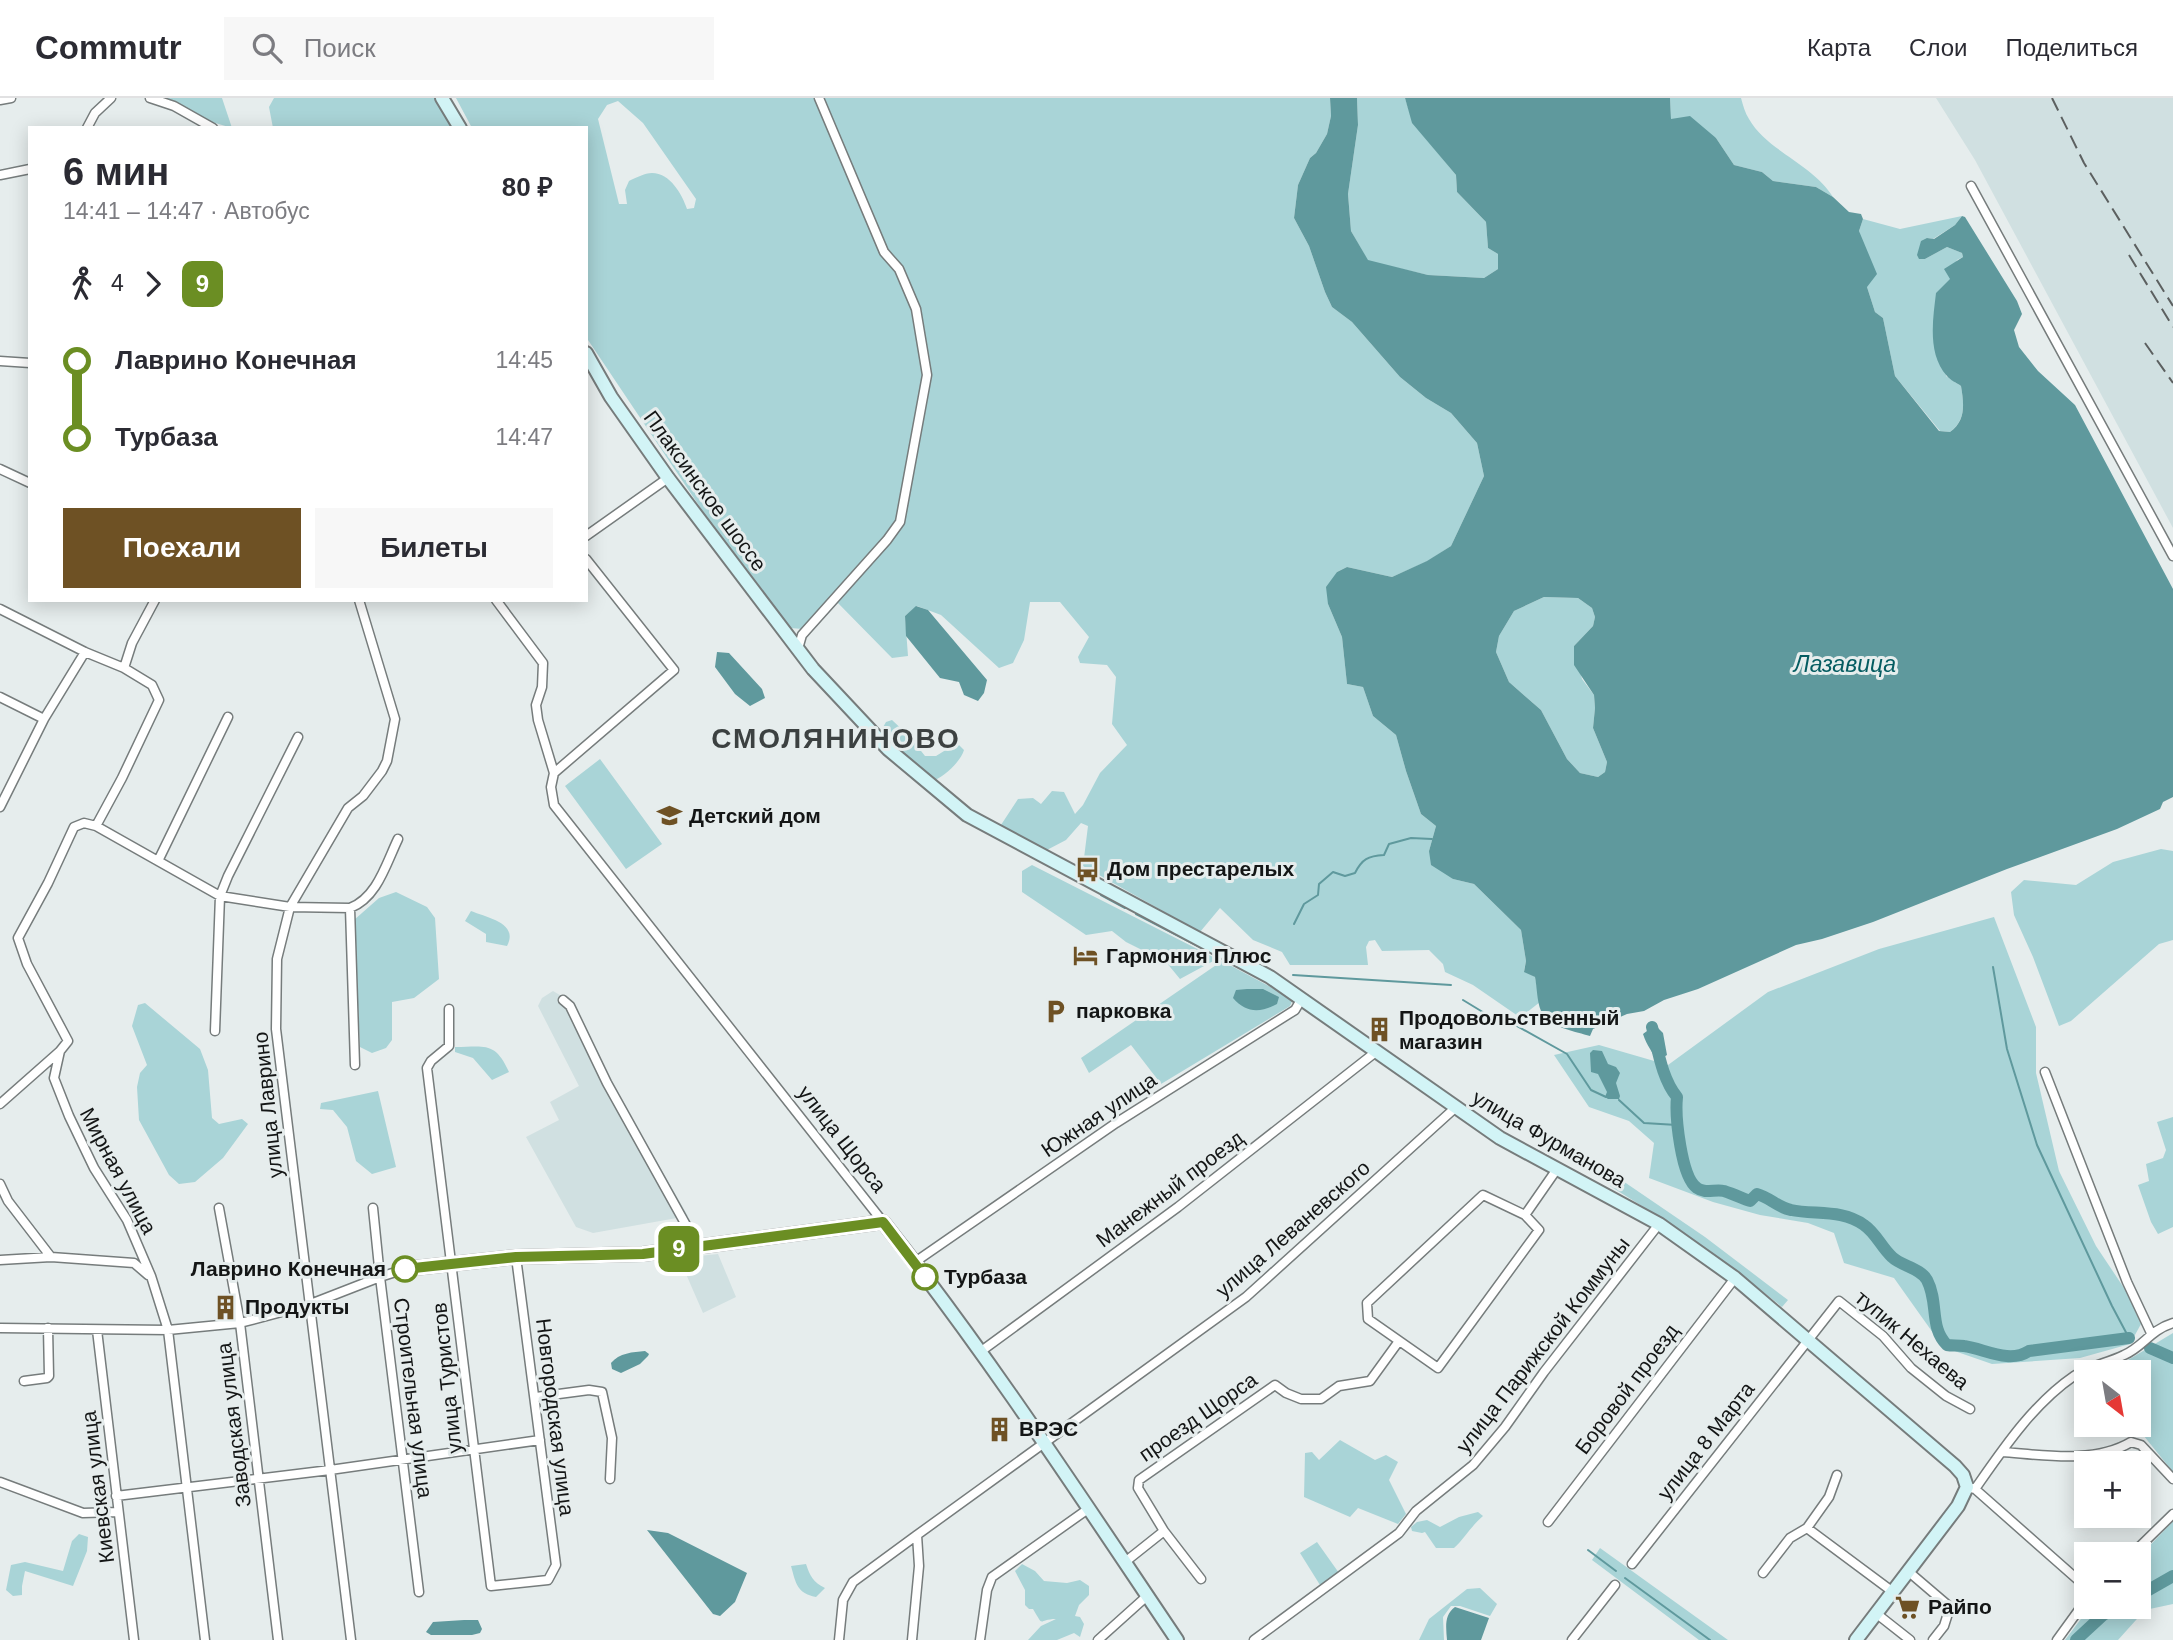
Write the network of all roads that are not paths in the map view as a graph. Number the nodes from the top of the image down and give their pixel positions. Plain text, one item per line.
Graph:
1 (11, 98) edge
2 (111, 98) edge
3 (150, 98) edge
4 (442, 98) edge
5 (819, 98) edge
6 (0, 100) edge
7 (88, 126) edge
8 (209, 126) edge
9 (459, 126) edge
10 (28, 169) edge
11 (0, 175) edge
12 (1971, 186) dead end
13 (588, 357) edge
14 (0, 361) edge
15 (28, 363) edge
16 (0, 469) edge
17 (668, 478) junction
18 (28, 482) edge
19 (588, 535) edge
20 (2173, 556) edge
21 (588, 562) edge
22 (154, 602) edge
23 (359, 602) edge
24 (497, 602) edge
25 (0, 609) edge
26 (798, 649) junction
27 (85, 652) junction
28 (124, 668) junction
29 (0, 697) edge
30 (228, 717) dead end
31 (44, 719) junction
32 (298, 737) dead end
33 (554, 771) junction
34 (932, 785) joint
35 (0, 807) edge
36 (96, 826) junction
37 (398, 839) dead end
38 (158, 861) junction
39 (220, 896) junction
40 (290, 907) junction
41 (350, 908) junction
42 (1302, 999) junction
43 (563, 1000) dead end
44 (449, 1009) dead end
45 (215, 1031) dead end
46 (60, 1051) junction
47 (1377, 1051) junction
48 (355, 1065) dead end
49 (2045, 1072) dead end
50 (0, 1104) edge
51 (1455, 1108) junction
52 (1556, 1169) junction
53 (0, 1184) edge
54 (219, 1208) dead end
55 (373, 1208) dead end
56 (1525, 1215) junction
57 (883, 1222) junction
58 (1659, 1224) junction
59 (694, 1247) junction
60 (51, 1257) junction
61 (516, 1257) junction
62 (0, 1260) edge
63 (915, 1262) junction
64 (452, 1263) junction
65 (405, 1269) joint
66 (150, 1276) junction
67 (380, 1277) junction
68 (1735, 1278) junction
69 (308, 1305) junction
70 (240, 1323) junction
71 (2173, 1323) edge
72 (0, 1328) edge
73 (48, 1328) junction
74 (97, 1330) junction
75 (169, 1330) junction
76 (2151, 1333) junction
77 (1808, 1340) junction
78 (1399, 1341) junction
79 (980, 1352) junction
80 (24, 1381) dead end
81 (536, 1396) junction
82 (1970, 1409) dead end
83 (540, 1440) junction
84 (1044, 1443) junction
85 (472, 1451) junction
86 (2002, 1452) junction
87 (403, 1460) junction
88 (330, 1470) junction
89 (1837, 1475) dead end
90 (258, 1479) junction
91 (610, 1479) dead end
92 (2173, 1479) edge
93 (0, 1482) edge
94 (187, 1487) junction
95 (1971, 1488) junction
96 (116, 1496) junction
97 (1088, 1509) junction
98 (117, 1512) junction
99 (2173, 1514) edge
100 (1548, 1522) dead end
101 (1807, 1528) junction
102 (1164, 1531) junction
103 (917, 1535) junction
104 (2144, 1542) edge
105 (1125, 1562) junction
106 (1632, 1564) dead end
107 (1909, 1572) junction
108 (1763, 1573) dead end
109 (2074, 1577) edge
110 (1200, 1579) dead end
111 (1615, 1584) dead end
112 (491, 1586) joint
113 (419, 1592) dead end
114 (1893, 1592) junction
115 (1147, 1596) junction
116 (1877, 1614) junction
117 (2074, 1617) edge
118 (134, 1640) edge
119 (205, 1640) edge
120 (278, 1640) edge
121 (351, 1640) edge
122 (839, 1640) edge
123 (912, 1640) edge
124 (980, 1640) edge
125 (1098, 1640) edge
126 (1177, 1640) edge
127 (1254, 1640) edge
128 (1572, 1640) edge
129 (1856, 1640) edge
130 (1910, 1640) edge
131 (1933, 1640) edge
132 (2057, 1640) edge

1 - 6 street
2 - 7 street
3 - 8 street
4 - 9 main road
5 - 26 street
10 - 11 street
12 - 20 street
13 - 17 main road, Плаксинское шоссе
14 - 15 street
16 - 18 street
17 - 19 street
17 - 26 main road, Плаксинское шоссе
21 - 33 street
22 - 28 street
23 - 40 street, улица Лаврино
24 - 33 street, улица Щорса
25 - 27 street
26 - 34 main road, Плаксинское шоссе
27 - 28 street
27 - 31 street
28 - 36 street
29 - 31 street
30 - 38 street
31 - 35 street
32 - 39 street
33 - 57 street, улица Щорса
34 - 42 main road, улица Фурманова
36 - 38 street
36 - 46 street, Мирная улица
37 - 41 street
38 - 39 street
39 - 40 street
39 - 45 street
40 - 41 street
40 - 69 street, улица Лаврино
41 - 48 street
42 - 47 main road, улица Фурманова
42 - 63 street, Южная улица
43 - 59 street
44 - 64 street, улица Туристов
46 - 50 street
46 - 66 street, Мирная улица
47 - 51 main road, улица Фурманова
47 - 79 street, Манежный проезд
49 - 76 street
51 - 52 main road, улица Фурманова
51 - 84 street, улица Леваневского
52 - 56 street
52 - 58 main road, улица Фурманова
53 - 60 street
54 - 70 street, Заводская улица
55 - 67 street, Строительная улица
56 - 78 street
56 - 78 street
57 - 59 main road
57 - 63 main road, улица Щорса
58 - 68 main road, улица Фурманова
58 - 127 street, улица Парижской Коммуны
59 - 61 main road
60 - 62 street
60 - 66 street
61 - 64 main road
61 - 81 street, Новгородская улица
63 - 79 main road, улица Щорса
64 - 65 main road
64 - 85 street, улица Туристов
65 - 67 street
66 - 75 street, Мирная улица
67 - 69 street
67 - 87 street, Строительная улица
68 - 77 main road, улица Фурманова
68 - 100 street, Боровой проезд
69 - 70 street
69 - 88 street, улица Лаврино
70 - 75 street
70 - 90 street, Заводская улица
71 - 76 street
72 - 73 street
73 - 74 street
73 - 80 street
74 - 75 street
74 - 96 street, Киевская улица
75 - 94 street, Мирная улица
76 - 86 street
77 - 82 street, тупик Нехаева
77 - 95 main road, улица Фурманова
77 - 106 street, улица 8 Марта
78 - 102 street, проезд Щорса
79 - 84 main road, улица Щорса
81 - 83 street, Новгородская улица
81 - 91 street
83 - 85 street
83 - 112 street, Новгородская улица
84 - 97 main road, улица Щорса
84 - 103 street, улица Леваневского
85 - 87 street
85 - 112 street, улица Туристов
86 - 92 street
86 - 95 street
87 - 88 street
87 - 113 street, Строительная улица
88 - 90 street
88 - 121 street, улица Лаврино
89 - 101 street
90 - 94 street
90 - 120 street, Заводская улица
93 - 98 street
94 - 96 street
94 - 119 street, Мирная улица
95 - 107 main road
95 - 109 street, улица Фурманова
96 - 98 street, Киевская улица
97 - 105 main road, улица Щорса
97 - 124 street
98 - 118 street, Киевская улица
99 - 104 street
101 - 108 street
101 - 114 street
102 - 105 street
102 - 110 street, проезд Щорса
103 - 122 street, улица Леваневского
103 - 123 street
105 - 115 main road, улица Щорса
107 - 114 main road
107 - 131 street
111 - 128 street
114 - 116 main road
115 - 125 street
115 - 126 main road, улица Щорса
116 - 129 main road
116 - 130 street
117 - 132 street

